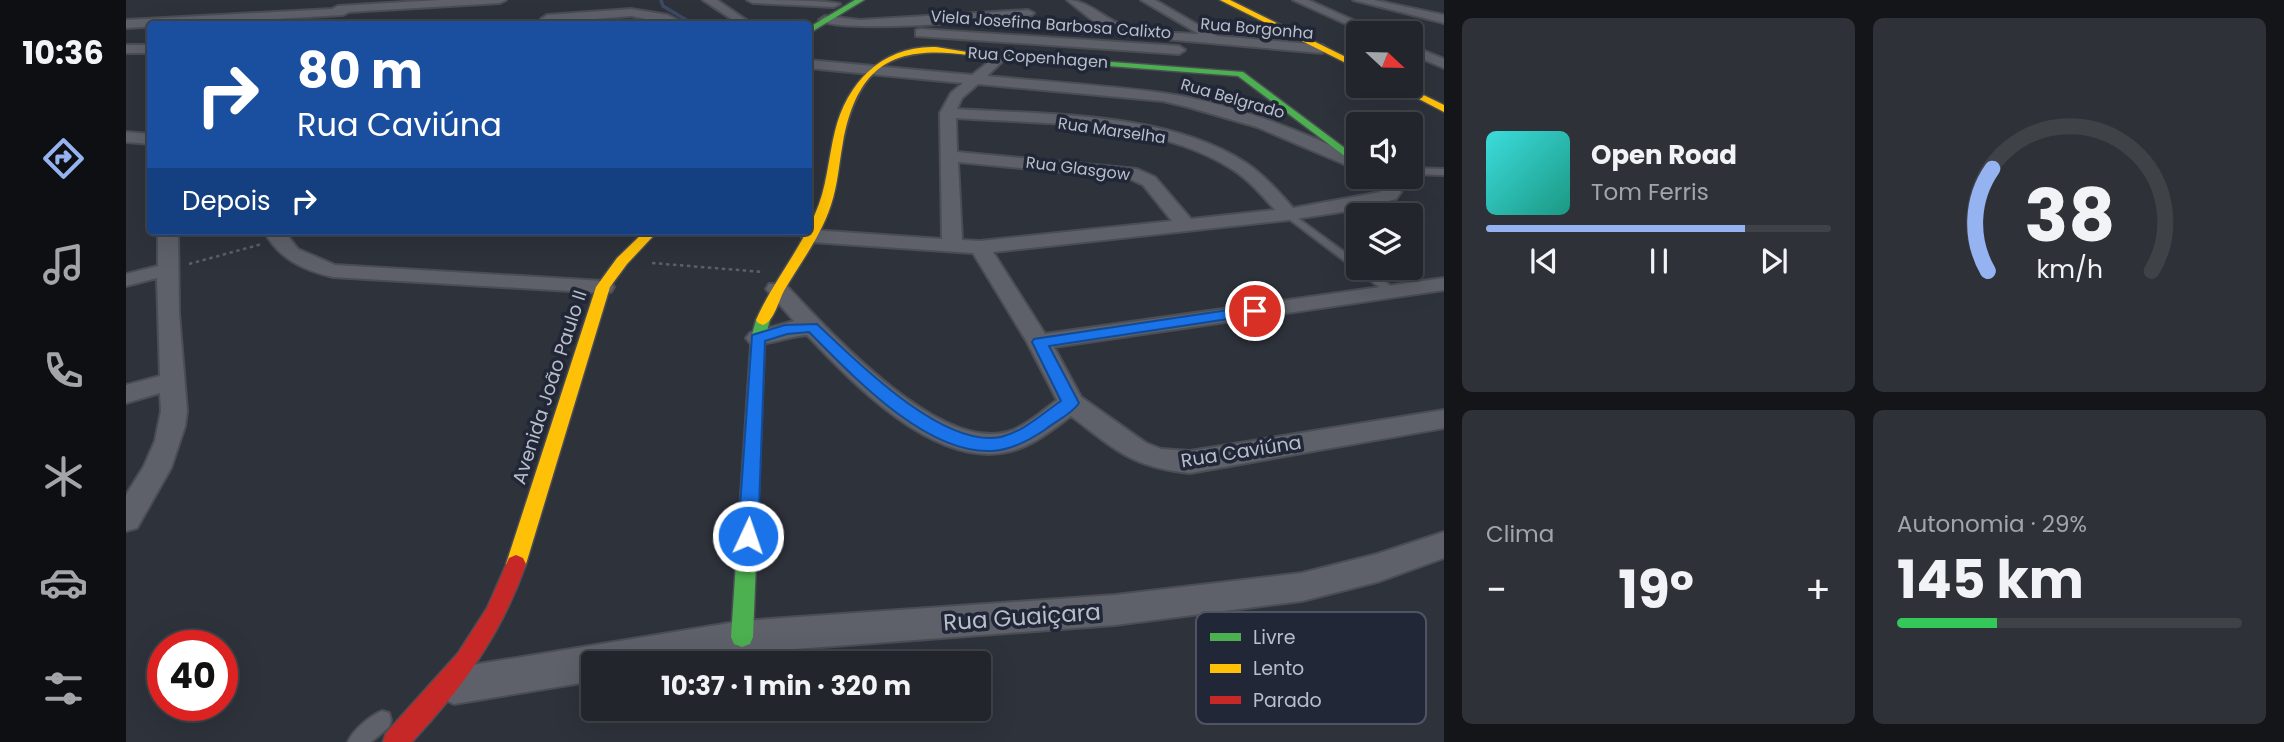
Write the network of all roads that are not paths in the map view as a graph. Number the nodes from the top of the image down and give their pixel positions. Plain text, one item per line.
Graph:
1 (325, 0) edge
2 (500, 0) edge
3 (709, 0) edge
4 (753, 0) edge
5 (986, 0) edge
6 (1073, 0) edge
7 (1147, 0) edge
8 (1224, 0) edge
9 (1299, 0) edge
10 (1359, 0) edge
11 (233, 5) dead end
12 (1380, 6) junction
13 (1444, 8) edge
14 (341, 10) junction
15 (837, 10) edge
16 (133, 11) dead end
17 (1028, 13) dead end
18 (1000, 14) junction
19 (247, 17) junction
20 (546, 17) edge
21 (1444, 19) edge
22 (626, 20) edge
23 (180, 21) edge
24 (356, 21) edge
25 (672, 21) edge
26 (741, 21) edge
27 (1348, 21) edge
28 (146, 23) joint
29 (126, 24) edge
30 (812, 29) edge
31 (1430, 29) dead end
32 (1444, 30) edge
33 (920, 34) junction
34 (1172, 37) junction
35 (812, 38) edge
36 (1218, 40) junction
37 (1423, 48) edge
38 (126, 49) edge
39 (147, 49) edge
40 (1322, 49) junction
41 (1444, 49) edge
42 (1179, 50) junction
43 (1004, 54) junction
44 (1423, 54) edge
45 (1346, 60) edge
46 (1099, 61) junction
47 (1444, 64) edge
48 (812, 67) edge
49 (1187, 67) junction
50 (874, 71) junction
51 (973, 79) junction
52 (1104, 90) junction
53 (1422, 98) edge
54 (1282, 104) junction
55 (1216, 108) junction
56 (1444, 109) edge
57 (948, 113) junction
58 (126, 137) edge
59 (147, 139) edge
60 (1346, 155) edge
61 (949, 156) junction
62 (1346, 159) edge
63 (1423, 171) edge
64 (1444, 172) edge
65 (1390, 189) edge
66 (1288, 215) junction
67 (1186, 225) junction
68 (812, 234) edge
69 (167, 235) edge
70 (276, 235) edge
71 (648, 235) edge
72 (811, 236) joint
73 (952, 247) junction
74 (980, 247) junction
75 (1346, 257) edge
76 (166, 270) junction
77 (126, 280) edge
78 (1376, 280) edge
79 (781, 281) junction
80 (1444, 284) edge
81 (603, 287) junction
82 (1391, 291) junction
83 (812, 327) junction
84 (758, 338) junction
85 (1039, 342) junction
86 (172, 381) junction
87 (126, 394) edge
88 (1071, 403) junction
89 (1444, 419) edge
90 (135, 493) edge
91 (533, 510) junction
92 (126, 519) edge
93 (1444, 545) edge
94 (491, 579) dead end
95 (743, 637) junction
96 (663, 651) edge
97 (581, 665) edge
98 (439, 685) junction
99 (391, 709) dead end
100 (357, 742) edge
101 (372, 742) edge
102 (395, 742) edge

1 - 14 street
2 - 14 street
3 - 26 street
4 - 15 street
5 - 18 street
6 - 34 street, Rua Borgonha
7 - 36 street
8 - 40 street
9 - 27 street
10 - 12 street
11 - 19 street
12 - 13 street
12 - 21 street
14 - 19 street
14 - 24 street
15 - 30 street
15 - 33 street
15 - 35 street
16 - 28 street
17 - 18 street
18 - 33 street
19 - 23 street
20 - 22 street
22 - 25 street
28 - 29 street
31 - 32 street
33 - 42 street, Viela Josefina Barbosa Calixto
33 - 43 street, Rua Copenhagen
33 - 50 street, Rua Copenhagen
34 - 36 street, Rua Borgonha
34 - 42 street
36 - 40 street, Rua Borgonha
37 - 41 street
38 - 39 street
40 - 45 street
42 - 49 street
43 - 46 street, Rua Copenhagen
43 - 51 street
44 - 47 street
46 - 49 street, Rua Copenhagen
46 - 52 street
48 - 50 street, Rua Belgrado
49 - 54 street, Rua Copenhagen
50 - 51 street, Rua Belgrado
50 - 68 street, Rua Copenhagen
51 - 52 street, Rua Belgrado
51 - 57 street
52 - 55 street, Rua Belgrado
53 - 56 street
54 - 55 street
54 - 60 street, Rua Copenhagen
55 - 62 street, Rua Belgrado
57 - 61 street
57 - 66 street, Rua Marselha
58 - 59 street
61 - 67 street, Rua Glasgow
61 - 73 street
63 - 64 lane
65 - 66 street
66 - 67 street
66 - 75 lane, Rua Marselha
67 - 74 street
69 - 76 street
70 - 81 street
71 - 81 street, Avenida João Paulo II
72 - 73 street
72 - 79 street, Rua Copenhagen
73 - 74 street
74 - 85 street
76 - 77 street
76 - 86 street
78 - 82 lane, Rua Marselha
79 - 83 street
79 - 84 street, Rua Copenhagen
80 - 82 street
81 - 91 street, Avenida João Paulo II
82 - 85 street
83 - 84 street
83 - 88 street
84 - 95 street, Rua Copenhagen
85 - 88 street
86 - 87 street
86 - 90 street
88 - 89 street, Rua Caviúna
90 - 92 street
91 - 94 lane
91 - 98 street, Avenida João Paulo II
93 - 95 street, Rua Guaiçara
95 - 96 street, Rua Guaiçara
97 - 98 street, Rua Guaiçara
98 - 101 street, Avenida João Paulo II
98 - 102 street, Avenida João Paulo II
99 - 100 lane

